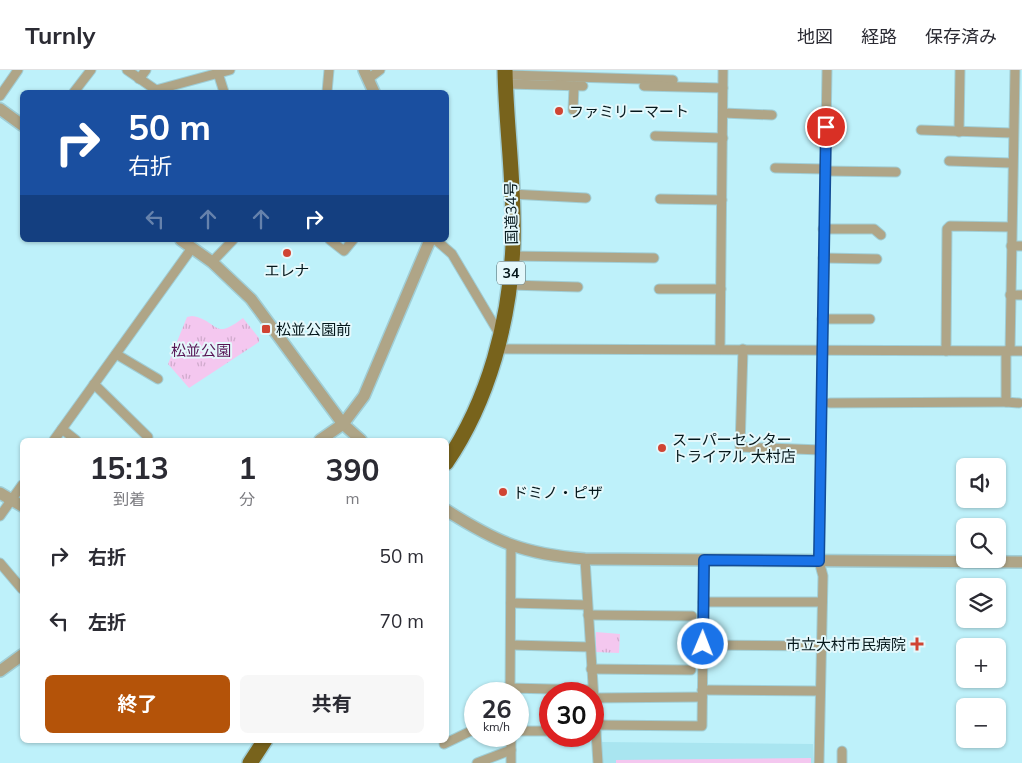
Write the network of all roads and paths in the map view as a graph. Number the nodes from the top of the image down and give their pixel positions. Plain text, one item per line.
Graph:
1 (18, 70) edge
2 (91, 70) edge
3 (127, 70) edge
4 (146, 70) edge
5 (230, 70) edge
6 (329, 70) edge
7 (380, 70) edge
8 (723, 70) edge
9 (827, 70) edge
10 (960, 70) edge
11 (211, 73) edge
12 (366, 75) edge
13 (505, 76) edge
14 (1017, 76) edge
15 (139, 79) junction
16 (673, 80) dead end
17 (644, 86) dead end
18 (723, 88) junction
19 (76, 90) edge
20 (223, 90) edge
21 (327, 90) edge
22 (373, 90) edge
23 (0, 96) edge
24 (0, 109) edge
25 (573, 110) dead end
26 (723, 113) junction
27 (772, 115) dead end
28 (20, 124) edge
29 (921, 130) dead end
30 (959, 132) junction
31 (1013, 133) junction
32 (656, 136) dead end
33 (723, 138) junction
34 (949, 161) dead end
35 (1012, 163) junction
36 (775, 168) dead end
37 (824, 170) junction
38 (896, 172) dead end
39 (511, 194) junction
40 (1011, 195) junction
41 (1022, 195) edge
42 (586, 198) dead end
43 (660, 199) dead end
44 (722, 200) junction
45 (1011, 226) junction
46 (823, 229) junction
47 (882, 235) dead end
48 (184, 242) edge
49 (231, 242) edge
50 (333, 242) edge
51 (351, 242) edge
52 (429, 242) edge
53 (438, 242) edge
54 (1011, 246) junction
55 (1022, 246) edge
56 (192, 248) junction
57 (512, 256) junction
58 (654, 258) dead end
59 (823, 258) junction
60 (876, 259) dead end
61 (212, 262) junction
62 (510, 285) junction
63 (578, 287) dead end
64 (659, 289) dead end
65 (721, 290) junction
66 (1010, 295) junction
67 (1022, 295) edge
68 (822, 319) junction
69 (870, 319) dead end
70 (499, 342) junction
71 (720, 348) junction
72 (742, 348) junction
73 (823, 350) junction
74 (946, 351) junction
75 (1008, 351) junction
76 (1022, 351) edge
77 (116, 354) junction
78 (158, 378) dead end
79 (94, 384) junction
80 (1006, 402) junction
81 (830, 403) dead end
82 (1019, 403) dead end
83 (343, 424) junction
84 (62, 429) junction
85 (148, 436) dead end
86 (55, 438) edge
87 (73, 438) edge
88 (323, 438) edge
89 (359, 438) edge
90 (821, 450) junction
91 (449, 458) edge
92 (20, 488) edge
93 (0, 493) edge
94 (12, 499) junction
95 (20, 505) edge
96 (449, 512) edge
97 (0, 516) edge
98 (511, 546) junction
99 (585, 559) junction
100 (704, 560) junction
101 (819, 561) junction
102 (1022, 562) edge
103 (0, 563) edge
104 (20, 587) edge
105 (511, 602) junction
106 (703, 602) junction
107 (822, 602) junction
108 (587, 605) junction
109 (588, 615) junction
110 (692, 616) dead end
111 (703, 644) junction
112 (511, 645) junction
113 (821, 646) junction
114 (590, 647) junction
115 (20, 656) edge
116 (591, 669) junction
117 (691, 670) dead end
118 (0, 671) edge
119 (510, 682) edge
120 (592, 682) edge
121 (820, 691) junction
122 (604, 694) edge
123 (702, 694) junction
124 (604, 729) edge
125 (464, 734) edge
126 (449, 742) edge
127 (263, 743) edge
128 (596, 747) edge
129 (511, 750) joint
130 (842, 751) dead end
131 (250, 763) edge
132 (477, 763) edge
133 (511, 763) edge
134 (598, 763) edge
135 (819, 763) edge
136 (842, 763) edge

1 - 23 street
2 - 19 street
3 - 15 street
4 - 15 street
5 - 11 street
6 - 21 street
7 - 12 street
8 - 18 street
9 - 37 street
10 - 30 street
11 - 15 street
11 - 20 street
12 - 22 street
13 - 16 street
13 - 25 street
13 - 39 highway, 国道34号 / 34
14 - 31 street
17 - 18 street
18 - 26 street
24 - 28 street
26 - 27 street
26 - 33 street
29 - 30 street
30 - 31 street
31 - 35 street
32 - 33 street
33 - 44 street
34 - 35 street
35 - 40 street
36 - 37 street
37 - 38 street
37 - 46 street
39 - 42 street
39 - 57 highway, 国道34号 / 34
40 - 41 street
40 - 45 street
43 - 44 street
44 - 65 street
45 - 54 street
45 - 74 street
46 - 47 street
46 - 59 street
48 - 56 street
49 - 61 street
50 - 51 street
52 - 83 street
53 - 70 street
54 - 55 street
54 - 66 street
56 - 61 street
56 - 77 street
57 - 58 street
57 - 62 highway, 国道34号 / 34
59 - 60 street
59 - 68 street
61 - 83 street
62 - 63 street
62 - 70 highway, 国道34号 / 34
64 - 65 street
65 - 71 street
66 - 67 street
66 - 75 street
68 - 69 street
68 - 73 street
70 - 71 street
70 - 91 highway, 国道34号 / 34
71 - 72 street
72 - 73 street
72 - 90 street
73 - 74 street
73 - 90 street
74 - 75 street
75 - 76 street
75 - 80 street
77 - 78 street
77 - 79 street
79 - 84 street
79 - 85 street
80 - 81 street
80 - 82 street
83 - 88 street
83 - 89 street
84 - 86 street
84 - 87 street
90 - 101 street
92 - 94 street
93 - 94 street
94 - 95 street
94 - 97 street
96 - 98 street
98 - 99 street
98 - 105 street
99 - 100 street
99 - 108 street
100 - 101 street
100 - 106 street
101 - 102 street
101 - 107 street
103 - 104 street
105 - 108 street
105 - 112 street
106 - 107 street
106 - 111 street
107 - 113 street
108 - 109 street
109 - 110 street
109 - 114 street
111 - 113 street
111 - 123 street
112 - 114 street
112 - 119 street
113 - 121 street
114 - 116 street
115 - 118 street
116 - 117 street
116 - 120 street
121 - 123 street
121 - 135 street
122 - 123 street
123 - 124 street
125 - 126 street
127 - 131 highway
128 - 134 street
129 - 132 street
129 - 133 street
130 - 136 street

